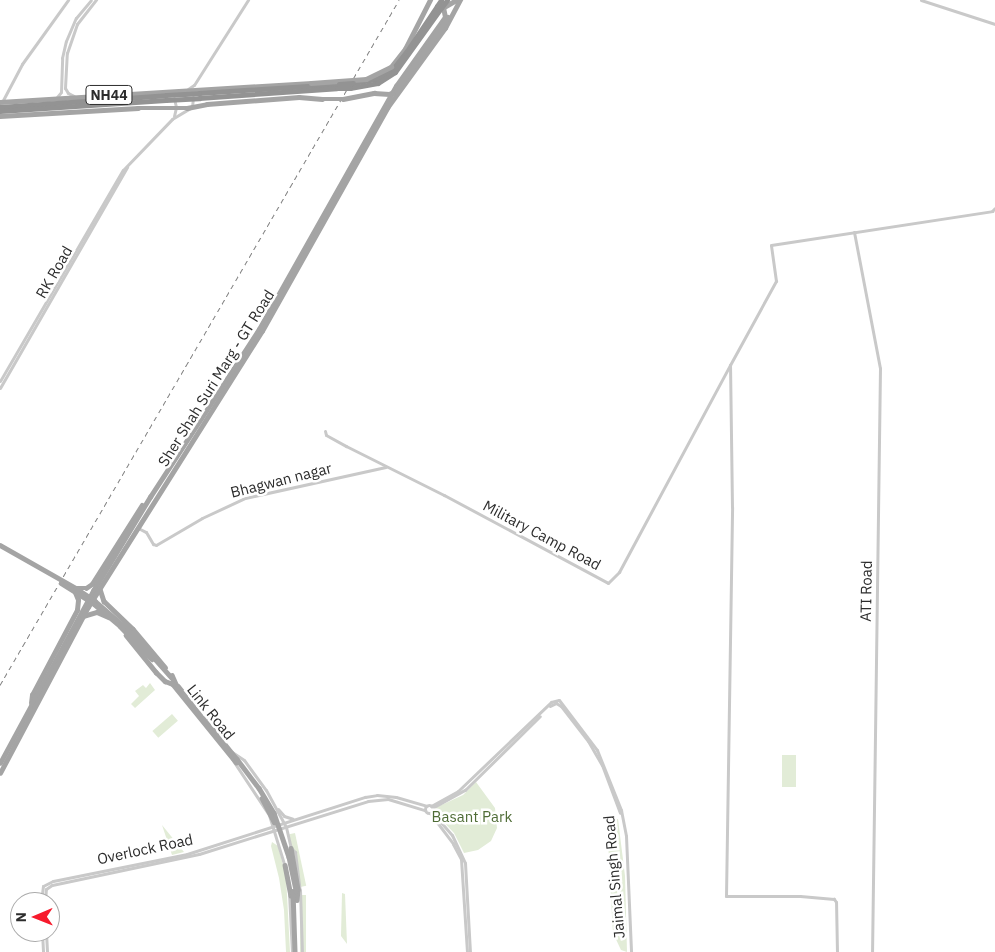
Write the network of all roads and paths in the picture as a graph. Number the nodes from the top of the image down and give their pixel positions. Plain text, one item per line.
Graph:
1 (68, 0) edge
2 (91, 0) edge
3 (96, 0) edge
4 (248, 0) edge
5 (430, 0) edge
6 (441, 0) edge
7 (447, 0) edge
8 (456, 0) edge
9 (460, 0) edge
10 (921, 0) edge
11 (441, 7) junction
12 (454, 13) junction
13 (995, 24) edge
14 (392, 67) junction
15 (63, 72) junction
16 (352, 85) junction
17 (304, 87) junction
18 (191, 88) junction
19 (179, 90) junction
20 (166, 95) junction
21 (77, 97) junction
22 (308, 97) junction
23 (54, 98) junction
24 (1, 103) edge
25 (164, 107) junction
26 (176, 107) junction
27 (192, 107) junction
28 (0, 111) edge
29 (0, 116) edge
30 (172, 119) junction
31 (127, 166) junction
32 (995, 208) edge
33 (854, 232) junction
34 (730, 364) junction
35 (0, 381) edge
36 (0, 388) edge
37 (325, 430) dead end
38 (386, 467) junction
39 (150, 497) junction
40 (138, 528) junction
41 (0, 546) edge
42 (75, 589) junction
43 (100, 589) junction
44 (94, 594) junction
45 (104, 601) junction
46 (88, 604) junction
47 (101, 613) junction
48 (83, 616) junction
49 (174, 684) junction
50 (31, 707) junction
51 (231, 753) junction
52 (0, 763) edge
53 (0, 773) edge
54 (266, 790) junction
55 (430, 809) junction
56 (621, 813) junction
57 (295, 821) junction
58 (284, 825) junction
59 (273, 829) junction
60 (268, 831) junction
61 (277, 839) junction
62 (291, 848) junction
63 (286, 866) junction
64 (42, 892) edge
65 (46, 892) edge
66 (295, 899) junction
67 (295, 952) edge
68 (302, 952) edge
69 (469, 952) edge
70 (631, 952) edge
71 (836, 952) edge
72 (872, 952) edge

1 - 24 street
2 - 15 street
3 - 15 street
4 - 18 street
5 - 14 main road
6 - 11 highway, NH44, bridge
7 - 11 highway, NH44, bridge
8 - 11 main road
9 - 12 main road, Sher Shah Suri Marg - GT Road
10 - 13 street
11 - 14 highway, NH44
11 - 16 highway, NH44
11 - 39 main road, Sher Shah Suri Marg - GT Road
12 - 22 main road, bridge
12 - 40 main road, Sher Shah Suri Marg - GT Road
14 - 16 highway, NH44
14 - 17 main road, bridge
15 - 21 street
15 - 23 street
16 - 17 highway, NH44, bridge
17 - 18 main road
17 - 20 highway, NH44, bridge
17 - 22 highway
18 - 19 main road, NH44
18 - 27 street
19 - 20 main road, NH44
19 - 26 street
20 - 21 main road, NH44
20 - 24 highway, NH44
20 - 25 main road
20 - 28 highway, NH44
21 - 23 main road, NH44
22 - 27 main road
23 - 24 main road, NH44
25 - 26 main road, NH44
25 - 29 main road, NH44
26 - 27 main road, NH44
26 - 30 street
27 - 30 street
30 - 31 street, RK Road
31 - 35 street, RK Road
31 - 36 street, RK Road
32 - 33 street
33 - 34 street
33 - 72 street, ATI Road
34 - 38 street, Military Camp Road
34 - 71 street
37 - 38 street, Military Camp Road
38 - 40 street, Bhagwan nagar
39 - 42 main road
39 - 44 main road, Sher Shah Suri Marg - GT Road
40 - 43 main road, Sher Shah Suri Marg - GT Road
41 - 42 main road, bridge
42 - 49 main road, bridge
42 - 50 main road
43 - 44 main road, Sher Shah Suri Marg - GT Road
43 - 45 main road
44 - 45 main road
44 - 46 main road, Sher Shah Suri Marg - GT Road
45 - 49 main road
46 - 47 main road
46 - 48 main road, Sher Shah Suri Marg - GT Road
46 - 50 main road, Sher Shah Suri Marg - GT Road
47 - 48 main road
47 - 49 main road
48 - 53 main road, Sher Shah Suri Marg - GT Road
49 - 51 main road, Link Road
50 - 52 main road, Sher Shah Suri Marg - GT Road
51 - 54 street
51 - 59 street
51 - 66 main road, Link Road, bridge
54 - 57 street
54 - 58 street
55 - 56 street
55 - 56 street, Jaimal Singh Road
55 - 57 street
55 - 57 street
55 - 69 street
56 - 70 street, Jaimal Singh Road
57 - 58 street
58 - 59 street
58 - 62 street
59 - 60 street
59 - 61 street
60 - 61 street
60 - 64 street, Overlock Road
60 - 65 street, Overlock Road
61 - 63 street
62 - 66 main road, bridge
62 - 68 street
63 - 66 main road
63 - 67 street
66 - 67 main road

